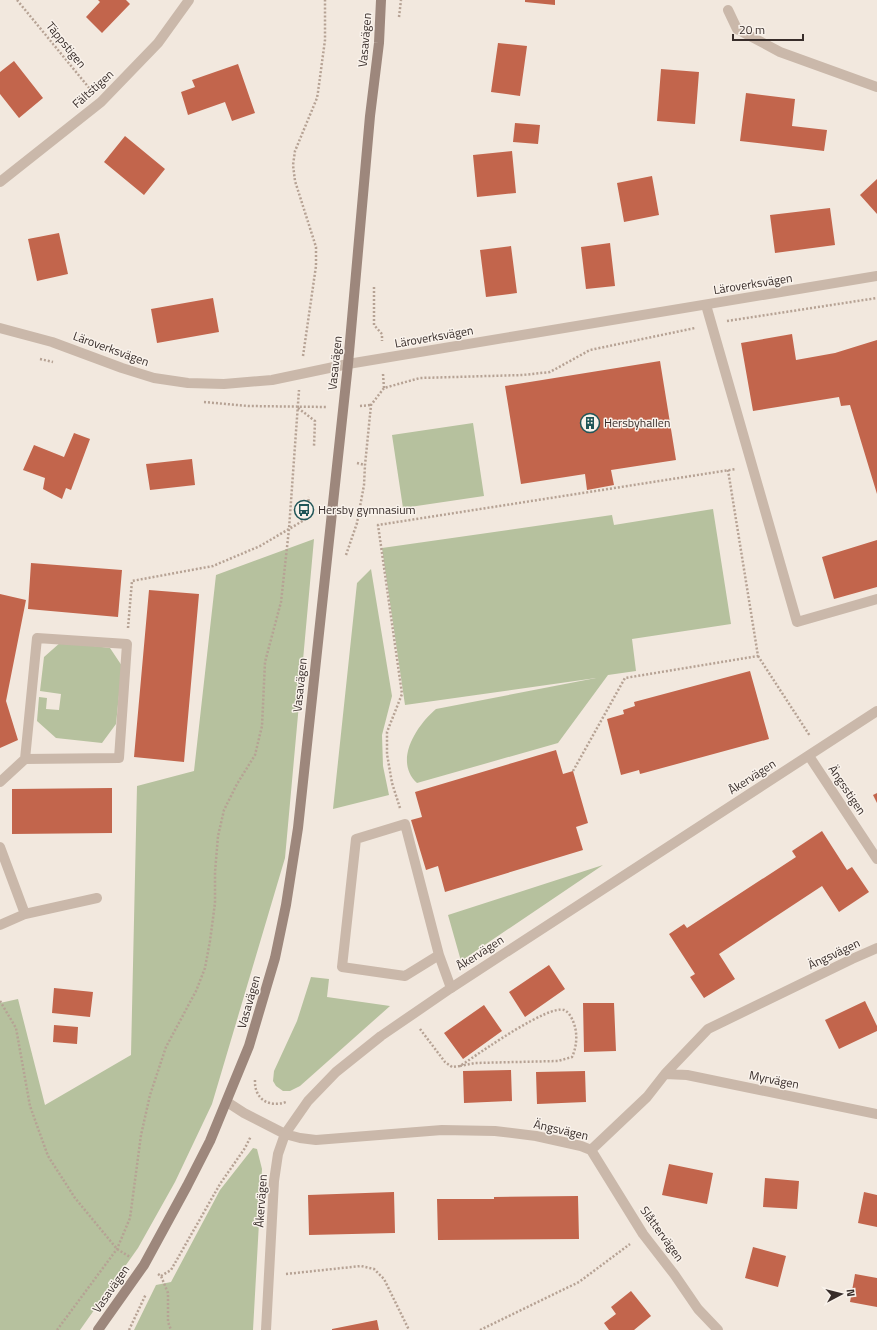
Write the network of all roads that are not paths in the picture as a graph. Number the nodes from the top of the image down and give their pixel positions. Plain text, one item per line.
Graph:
1 (189, 0) edge
2 (381, 0) edge
3 (728, 10) dead end
4 (877, 87) edge
5 (0, 182) edge
6 (877, 276) edge
7 (706, 305) junction
8 (0, 328) edge
9 (348, 364) junction
10 (877, 599) edge
11 (877, 711) edge
12 (809, 756) junction
13 (25, 759) junction
14 (0, 782) edge
15 (0, 847) edge
16 (877, 859) edge
17 (97, 898) dead end
18 (25, 914) junction
19 (0, 924) edge
20 (877, 948) edge
21 (439, 955) junction
22 (451, 988) junction
23 (665, 1074) junction
24 (227, 1102) junction
25 (877, 1114) edge
26 (285, 1134) junction
27 (591, 1150) junction
28 (98, 1330) edge
29 (266, 1330) edge
30 (718, 1330) edge

1 - 5 street, Fältstigen
2 - 9 street, Vasavägen
3 - 4 street
6 - 7 street, Läroverksvägen
7 - 9 street, Läroverksvägen
7 - 10 street
8 - 9 street, Läroverksvägen
9 - 24 street, Vasavägen
11 - 12 street, Åkervägen
12 - 16 street, Ängsstigen
12 - 22 street, Åkervägen
13 - 13 street
13 - 14 street
15 - 18 street
17 - 18 street
18 - 19 street
20 - 23 street, Ängsvägen
21 - 21 street
21 - 22 street
22 - 26 street, Åkervägen
23 - 25 street, Myrvägen
23 - 27 street, Ängsvägen
24 - 26 street, Ängsvägen
24 - 28 street, Vasavägen
26 - 27 street, Ängsvägen
26 - 29 street, Åkervägen
27 - 30 street, Slåttervägen

